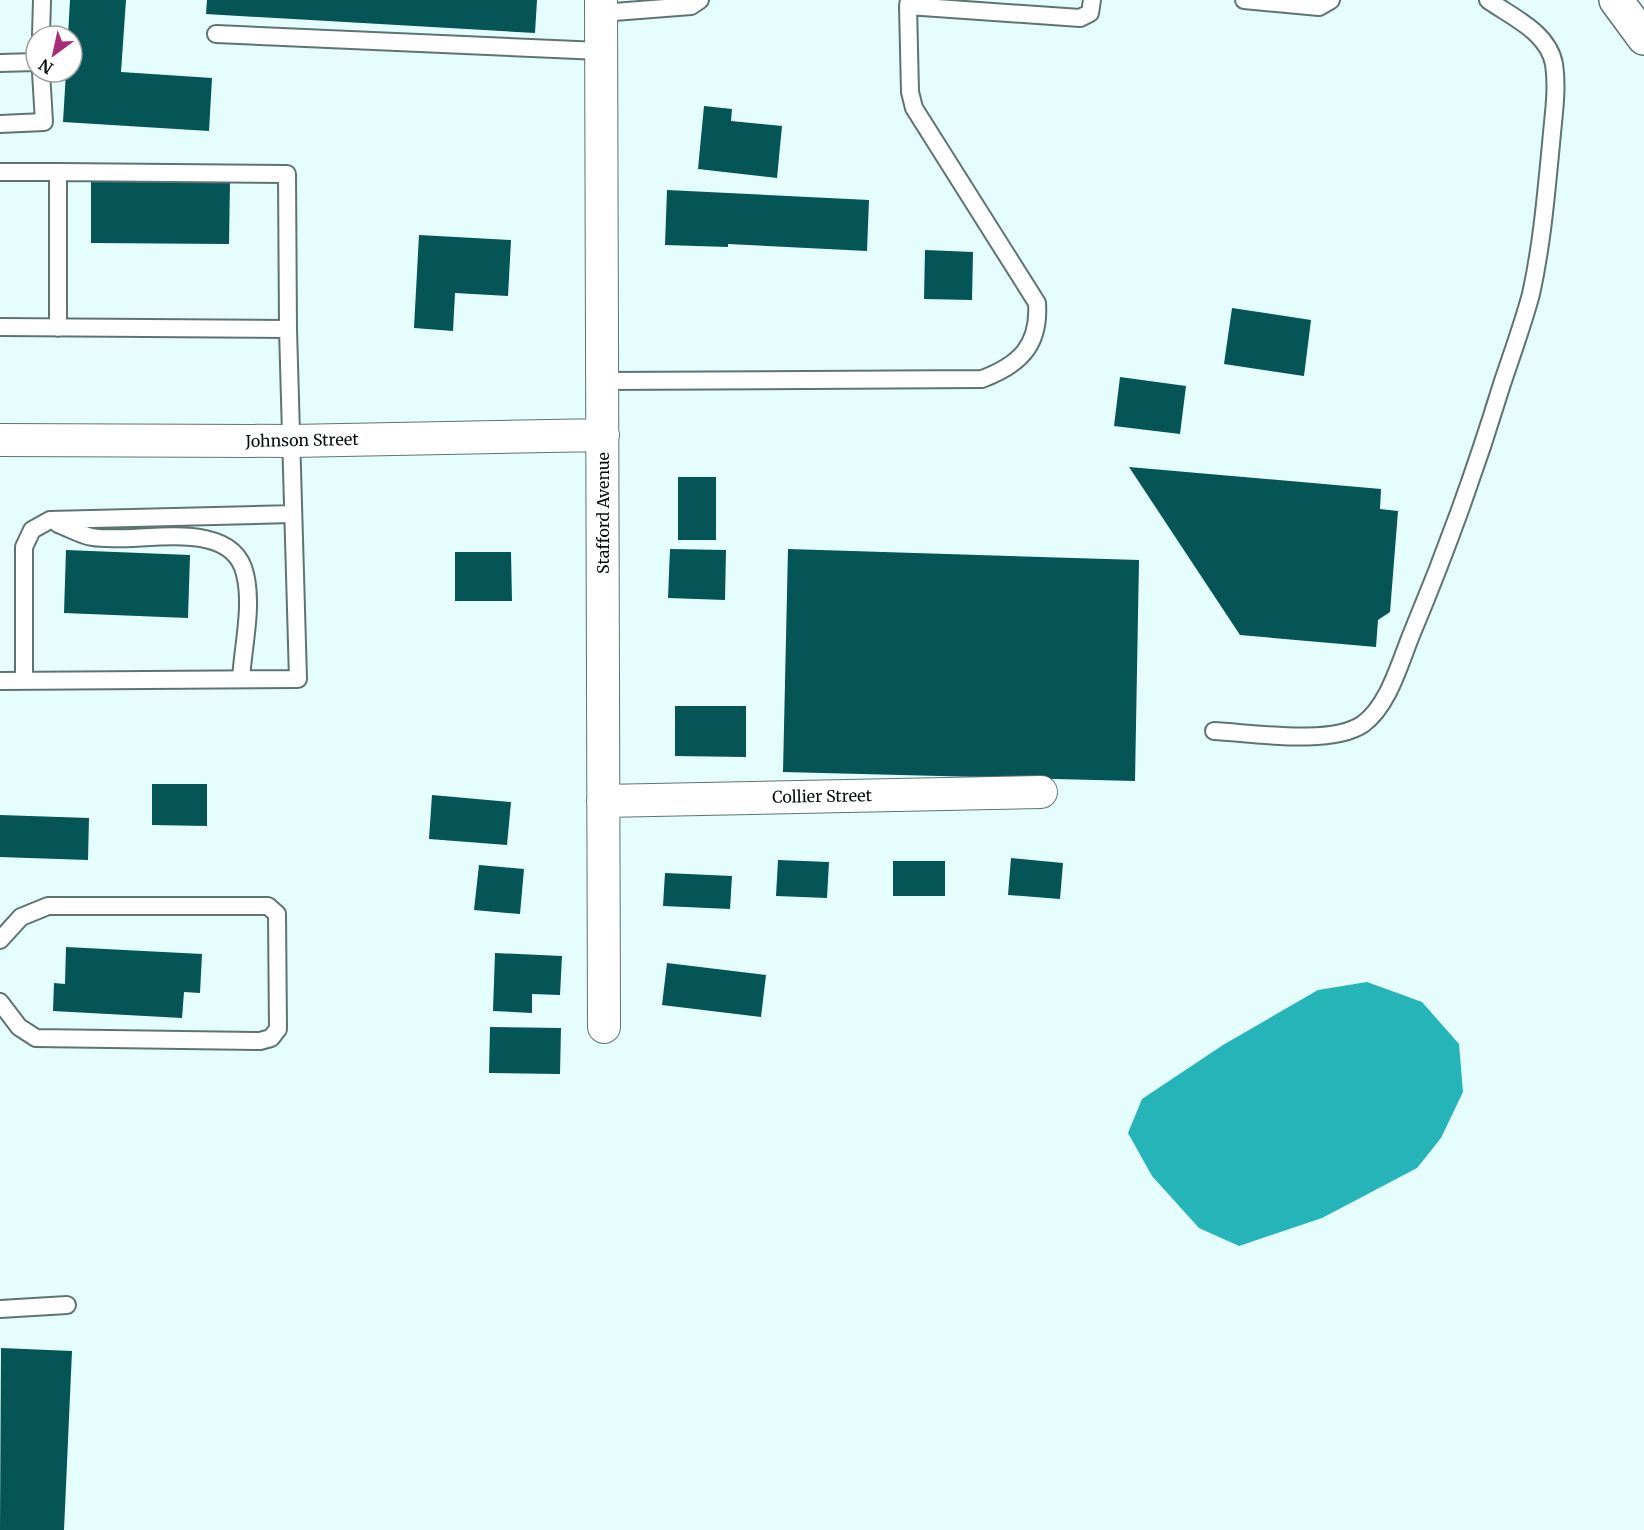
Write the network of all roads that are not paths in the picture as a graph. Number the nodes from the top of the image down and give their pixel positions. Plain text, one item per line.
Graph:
1 (42, 0) edge
2 (700, 0) edge
3 (1092, 0) edge
4 (1244, 0) edge
5 (1331, 0) edge
6 (1488, 0) edge
7 (1616, 0) edge
8 (909, 3) edge
9 (601, 7) edge
10 (41, 24) edge
11 (216, 34) dead end
12 (1644, 38) edge
13 (600, 51) junction
14 (24, 62) edge
15 (0, 63) edge
16 (42, 84) edge
17 (0, 124) edge
18 (0, 172) edge
19 (57, 172) junction
20 (0, 327) edge
21 (58, 328) junction
22 (288, 329) junction
23 (603, 381) junction
24 (603, 435) junction
25 (0, 440) edge
26 (291, 441) junction
27 (293, 514) junction
28 (50, 520) junction
29 (241, 680) junction
30 (0, 681) edge
31 (24, 681) junction
32 (1214, 731) dead end
33 (1041, 792) dead end
34 (603, 801) junction
35 (0, 940) edge
36 (0, 1002) edge
37 (604, 1027) dead end
38 (67, 1305) dead end
39 (0, 1310) edge

1 - 10 lane
2 - 9 lane
3 - 8 lane
4 - 5 lane
6 - 32 lane
7 - 12 main road
8 - 23 lane
9 - 13 street, Stafford Avenue
11 - 13 lane
13 - 23 street, Stafford Avenue
14 - 15 lane
16 - 17 lane
18 - 19 lane
19 - 21 lane
19 - 22 lane
20 - 21 lane
21 - 22 lane
22 - 26 lane
23 - 24 street, Stafford Avenue
24 - 26 street, Johnson Street
24 - 34 street, Stafford Avenue
25 - 26 street, Johnson Street
26 - 27 lane
27 - 28 lane
27 - 29 lane
28 - 29 lane
28 - 31 lane
29 - 31 lane
30 - 31 lane
33 - 34 street, Collier Street
34 - 37 street, Stafford Avenue
35 - 36 lane
38 - 39 lane

